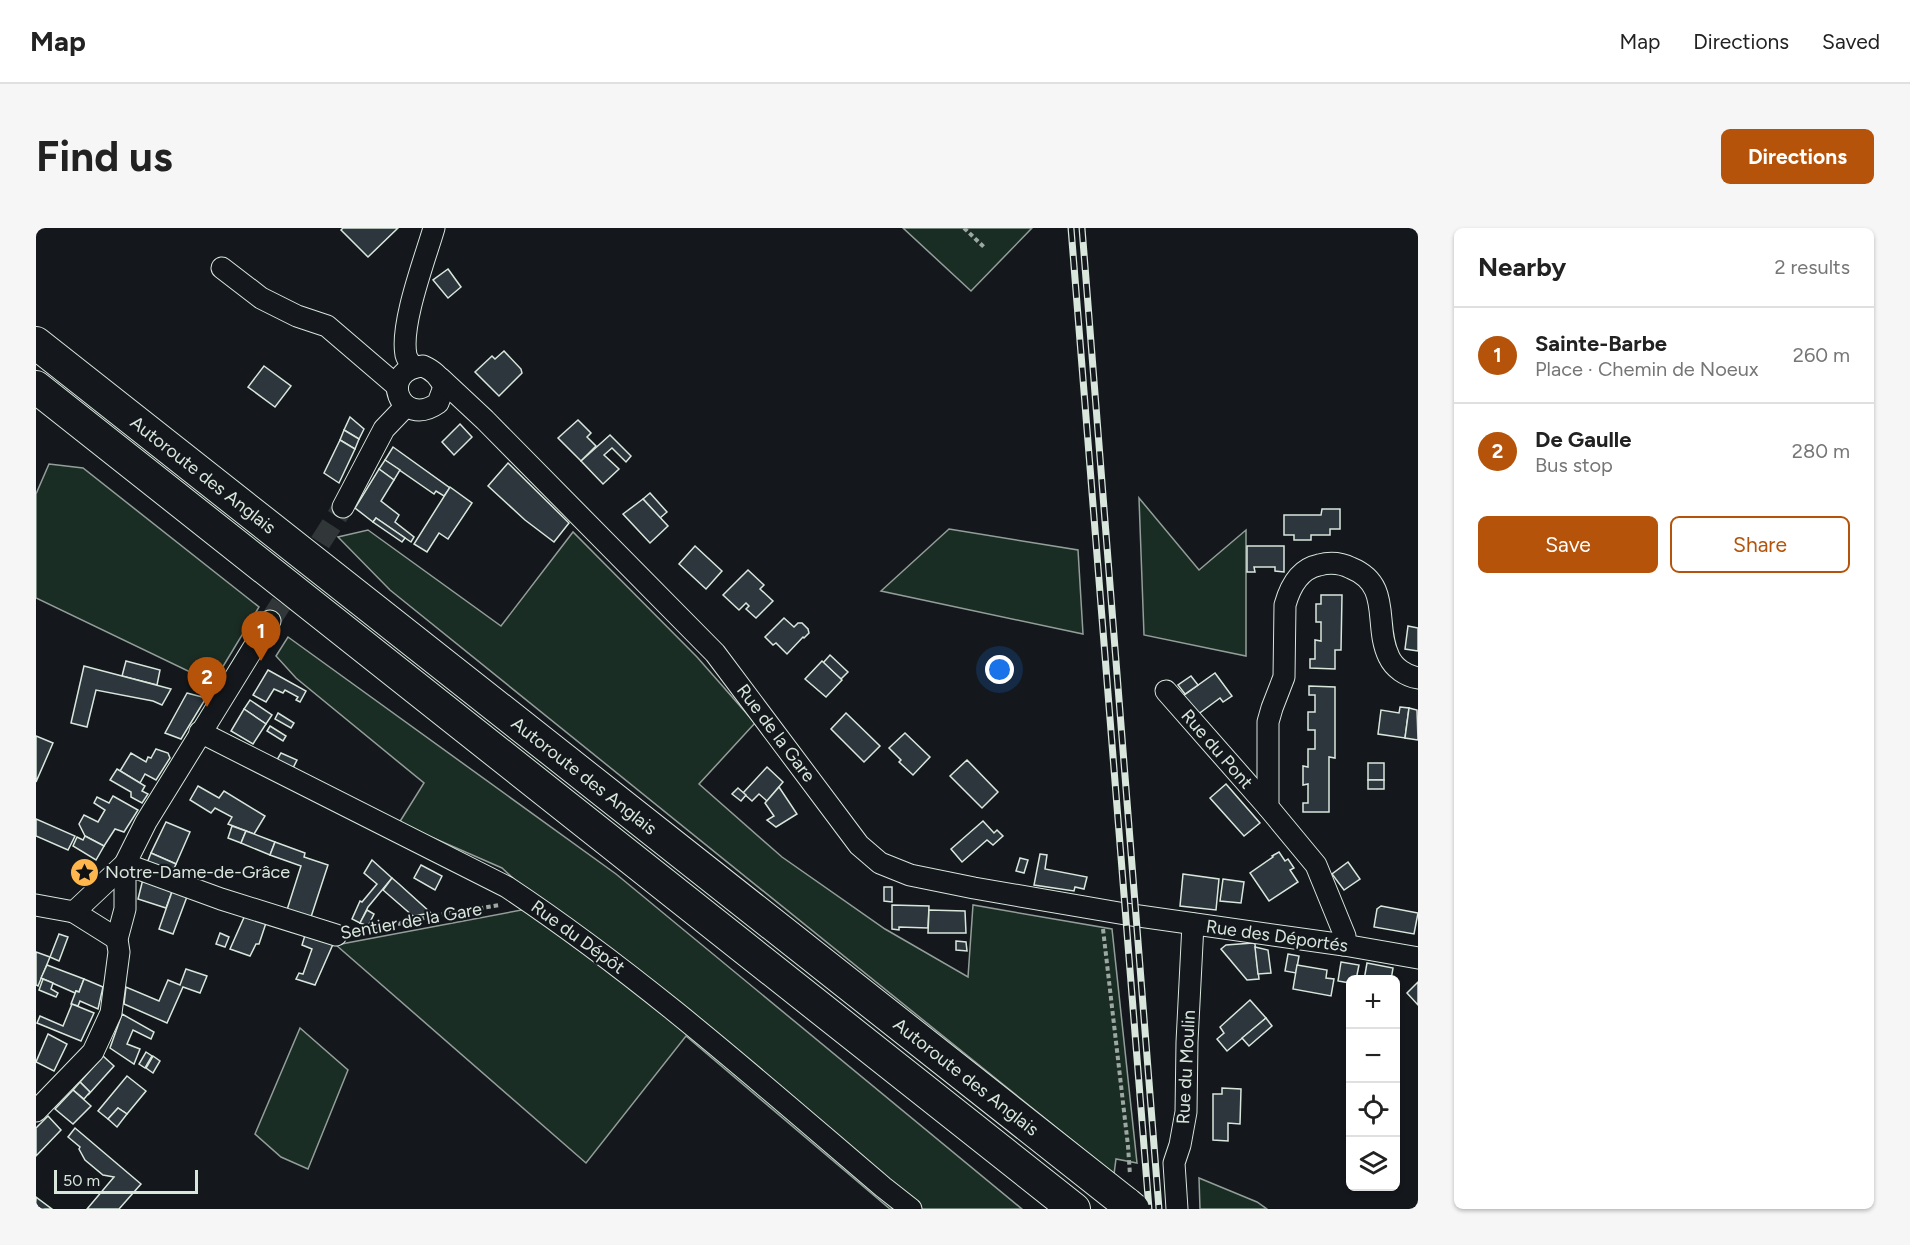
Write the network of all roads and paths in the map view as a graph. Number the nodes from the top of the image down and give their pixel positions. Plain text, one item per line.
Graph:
1 (434, 228) edge
2 (964, 228) edge
3 (985, 248) dead end
4 (222, 268) dead end
5 (36, 343) edge
6 (413, 367) junction
7 (440, 378) junction
8 (397, 386) junction
9 (36, 387) edge
10 (406, 406) junction
11 (431, 407) junction
12 (485, 420) junction
13 (343, 507) tunnel mouth
14 (270, 621) tunnel mouth
15 (1418, 678) edge
16 (1166, 691) dead end
17 (200, 732) junction
18 (1268, 807) junction
19 (125, 864) junction
20 (528, 901) junction
21 (36, 905) edge
22 (1101, 910) junction
23 (74, 912) junction
24 (1136, 915) joint
25 (1193, 924) junction
26 (336, 935) joint
27 (117, 939) junction
28 (1344, 945) junction
29 (1418, 958) edge
30 (36, 1111) edge
31 (1130, 1199) edge
32 (911, 1209) edge
33 (1074, 1209) edge
34 (1177, 1209) edge

1 - 6 street
2 - 3 path
4 - 8 street
5 - 31 highway, Autoroute des Anglais
6 - 7 street
6 - 8 street
7 - 11 street
7 - 12 street, Rue de la Gare
8 - 10 street
9 - 33 highway, Autoroute des Anglais
10 - 11 street
10 - 13 street
11 - 12 street
12 - 22 street, Rue de la Gare
14 - 17 street
15 - 18 street, Rue du Pont
16 - 18 street, Rue du Pont
17 - 19 street
17 - 20 street, Rue du Dépôt
18 - 28 street, Rue du Pont
19 - 23 street
19 - 26 street, Sentier de la Gare
19 - 27 street
20 - 26 path, Sentier de la Gare
20 - 32 street, Rue du Dépôt
21 - 23 street
22 - 24 street, Rue de la Gare
22 - 31 path
23 - 27 street
24 - 25 street, Rue des Déportés
25 - 28 street, Rue des Déportés
25 - 34 street, Rue du Moulin
27 - 30 street
28 - 29 street, Rue des Déportés

